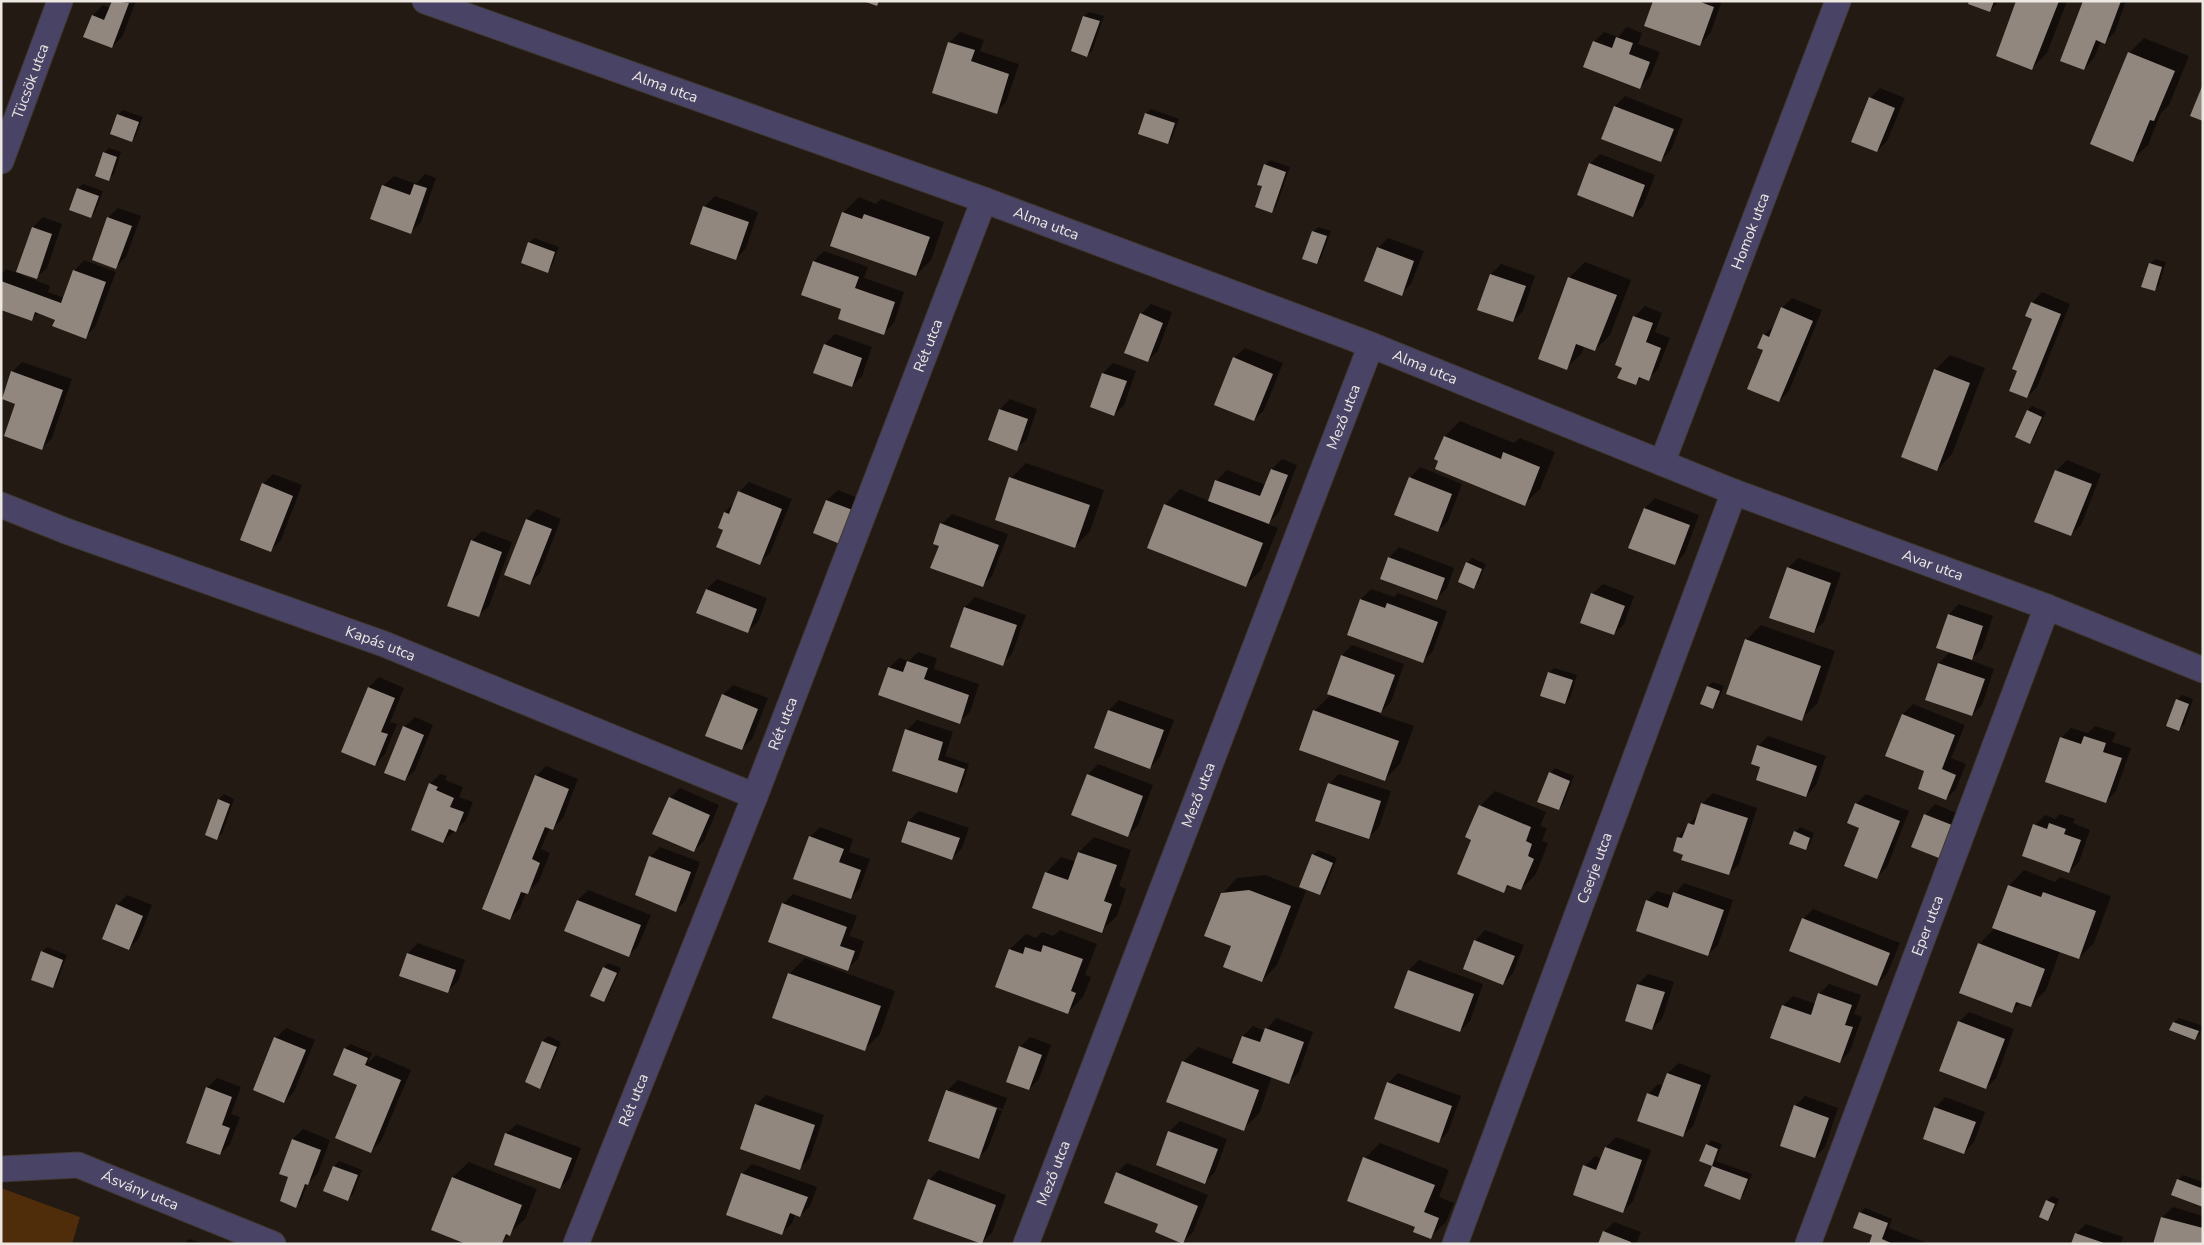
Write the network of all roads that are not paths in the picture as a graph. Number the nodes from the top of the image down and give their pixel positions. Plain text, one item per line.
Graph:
1 (60, 1) edge
2 (425, 1) edge
3 (1838, 1) edge
4 (1, 161) edge
5 (984, 200) junction
6 (1372, 345) junction
7 (1662, 463) junction
8 (1734, 492) junction
9 (1, 505) edge
10 (2047, 607) junction
11 (2203, 670) edge
12 (755, 796) junction
13 (1, 1169) edge
14 (273, 1244) edge
15 (576, 1244) edge
16 (1026, 1244) edge
17 (1455, 1244) edge
18 (1808, 1244) edge

1 - 4 street, Tücsök utca
2 - 5 street, Alma utca
3 - 7 street, Homok utca
5 - 6 street, Alma utca
5 - 12 street, Rét utca
6 - 7 street, Alma utca
6 - 16 street, Mező utca
7 - 8 street, Avar utca
8 - 10 street, Avar utca
8 - 17 street, Cserje utca
9 - 12 street, Kapás utca
10 - 11 street, Avar utca
10 - 18 street, Eper utca
12 - 15 street, Rét utca
13 - 14 street, Ásvány utca

